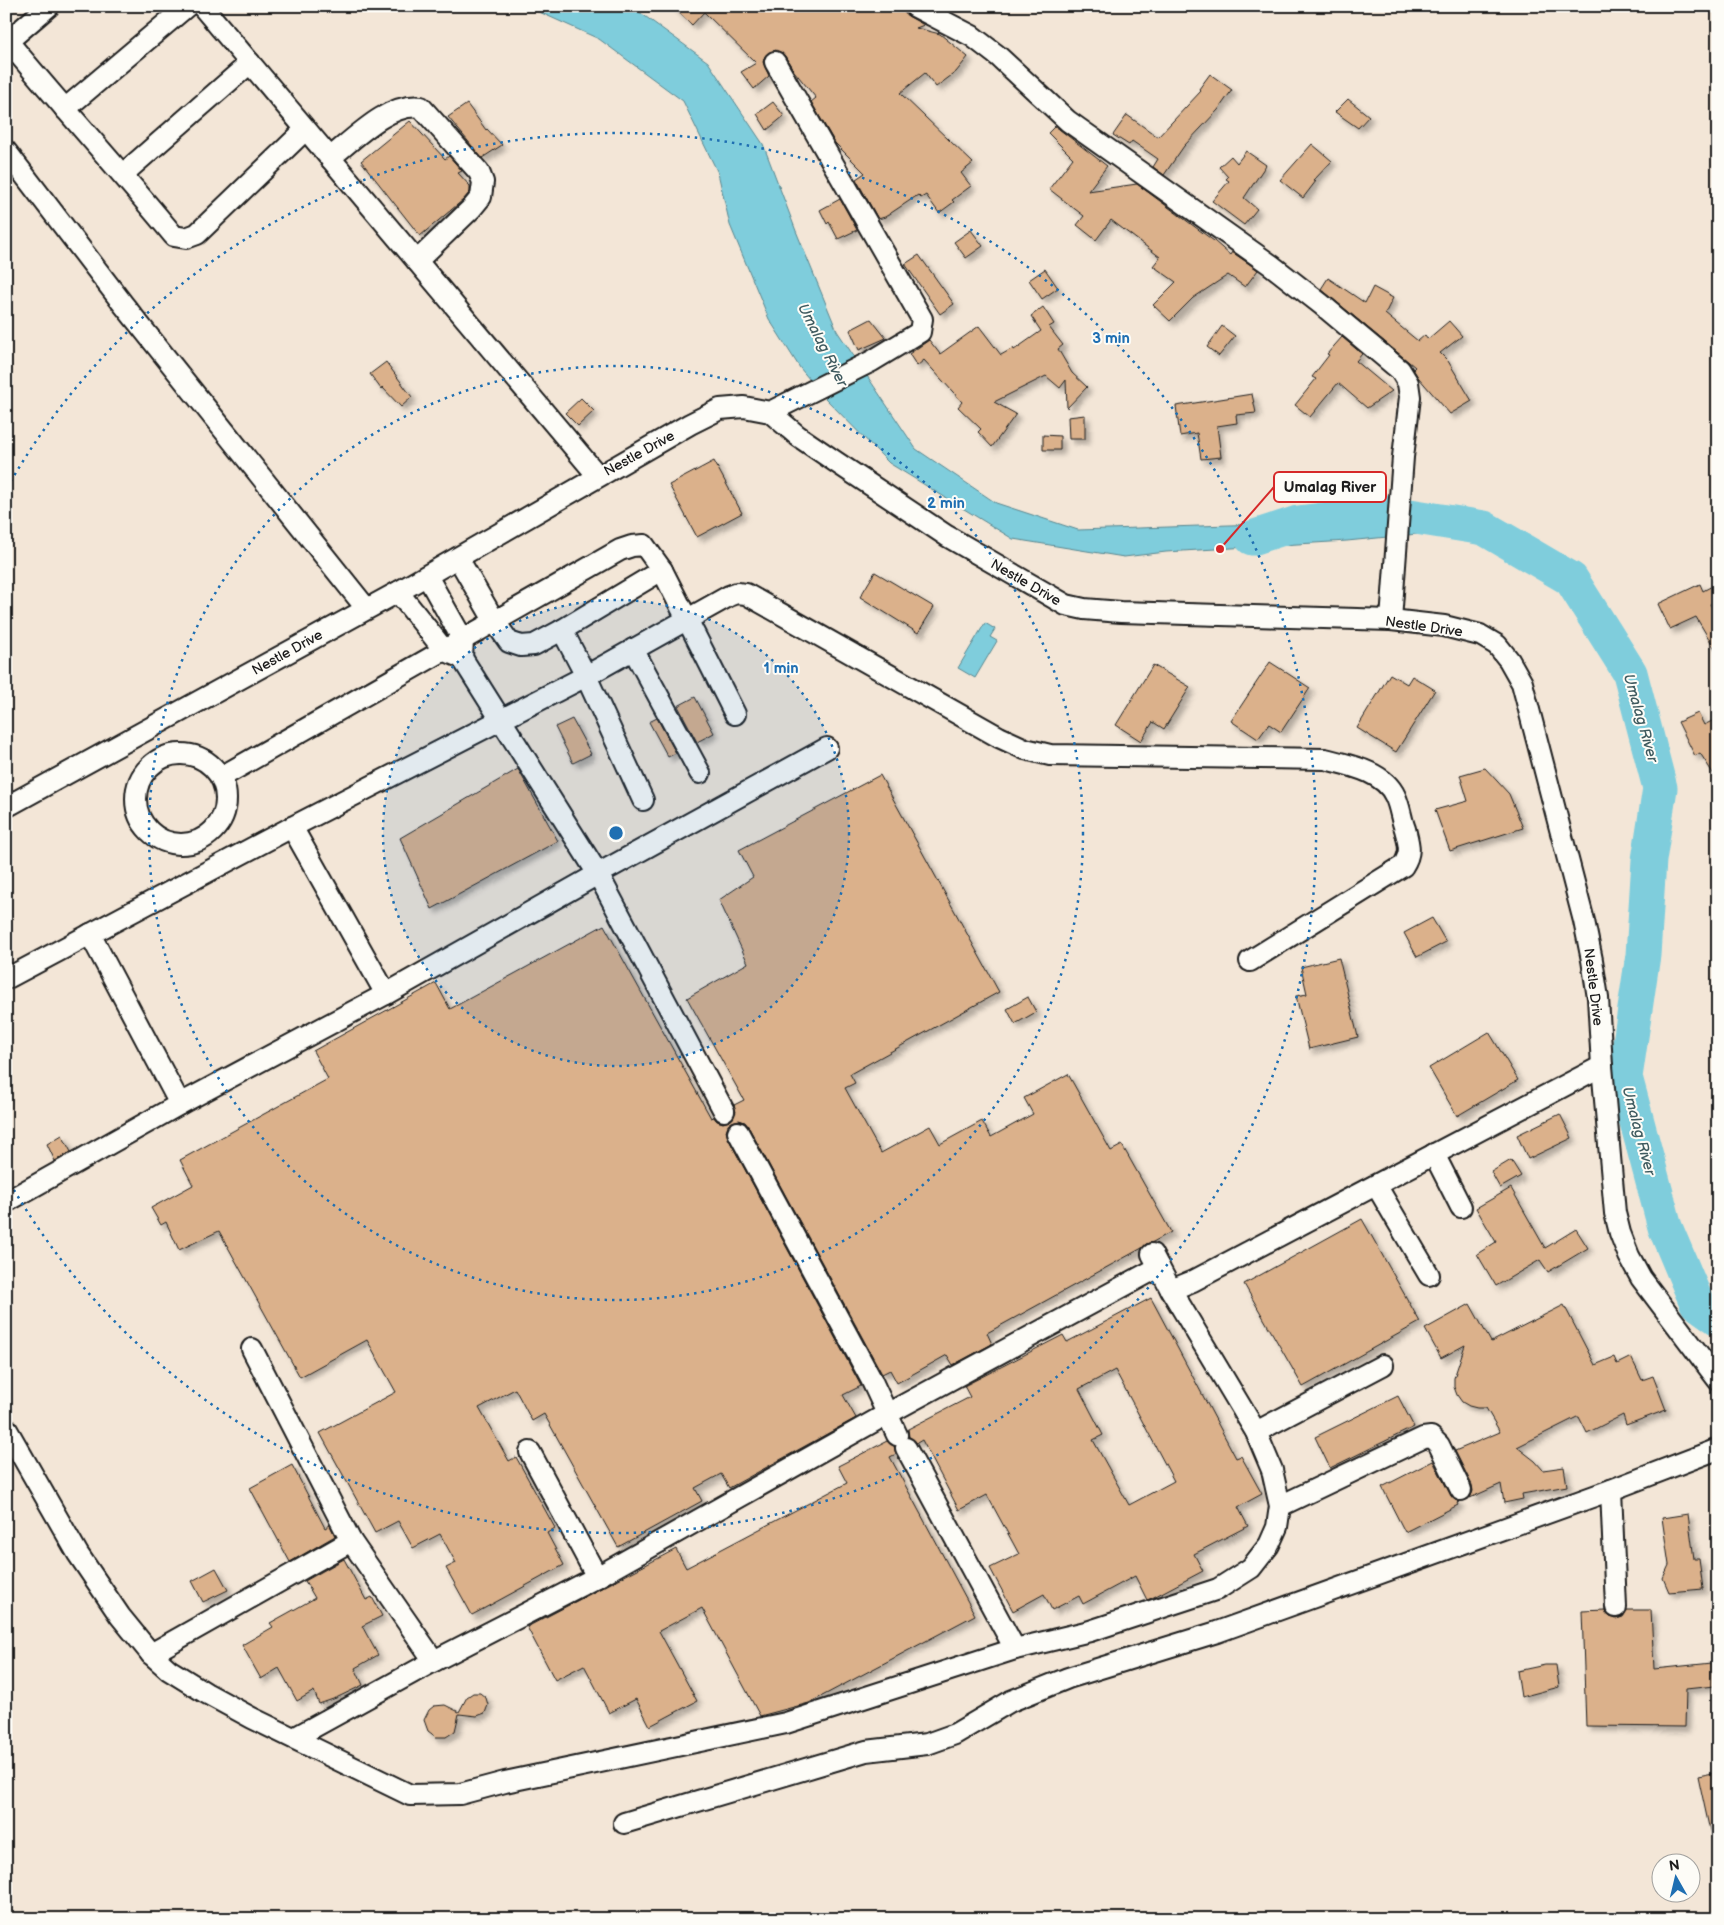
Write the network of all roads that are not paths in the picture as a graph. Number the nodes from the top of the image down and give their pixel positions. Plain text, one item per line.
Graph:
1 (49, 6) edge
2 (187, 6) edge
3 (202, 6) edge
4 (914, 6) edge
5 (7, 40) edge
6 (774, 62) dead end
7 (250, 63) junction
8 (65, 109) junction
9 (305, 130) junction
10 (6, 151) edge
11 (330, 158) junction
12 (123, 174) junction
13 (417, 261) junction
14 (770, 412) junction
15 (598, 476) junction
16 (458, 558) junction
17 (662, 570) junction
18 (428, 576) junction
19 (398, 592) junction
20 (366, 608) junction
21 (686, 620) junction
22 (1391, 620) junction
23 (495, 622) junction
24 (562, 630) junction
25 (633, 649) junction
26 (456, 650) junction
27 (586, 676) junction
28 (735, 714) dead end
29 (499, 720) junction
30 (826, 748) dead end
31 (700, 773) dead end
32 (222, 777) junction
33 (643, 800) dead end
34 (6, 807) edge
35 (292, 827) junction
36 (598, 874) junction
37 (90, 934) junction
38 (1250, 961) dead end
39 (6, 979) edge
40 (386, 994) junction
41 (1602, 1066) junction
42 (180, 1104) junction
43 (724, 1111) dead end
44 (738, 1132) dead end
45 (1434, 1154) junction
46 (1376, 1185) junction
47 (6, 1202) edge
48 (1462, 1207) dead end
49 (1429, 1275) dead end
50 (1171, 1290) junction
51 (252, 1348) dead end
52 (1383, 1365) dead end
53 (1718, 1380) edge
54 (887, 1414) junction
55 (6, 1428) edge
56 (1256, 1432) junction
57 (1718, 1449) edge
58 (530, 1452) dead end
59 (1461, 1490) dead end
60 (1611, 1490) junction
61 (1280, 1506) junction
62 (350, 1541) junction
63 (597, 1578) junction
64 (1616, 1607) dead end
65 (1015, 1649) junction
66 (151, 1654) junction
67 (434, 1661) junction
68 (294, 1738) junction
69 (624, 1823) dead end

1 - 5 street
2 - 8 street
3 - 7 street
4 - 22 street
5 - 8 street
6 - 14 street
7 - 9 street
7 - 12 street
8 - 12 street
9 - 11 street
9 - 12 street
10 - 20 street
11 - 13 street
11 - 13 street
13 - 15 street
14 - 15 street, Nestle Drive
14 - 22 street, Nestle Drive
15 - 16 street, Nestle Drive
16 - 18 street, Nestle Drive
16 - 23 street
17 - 21 street
17 - 23 street
17 - 24 street
18 - 19 street, Nestle Drive
18 - 26 street
19 - 20 street, Nestle Drive
19 - 26 street
20 - 34 street, Nestle Drive
21 - 25 street
21 - 28 street
21 - 38 street
22 - 41 street, Nestle Drive
23 - 24 street
23 - 26 street
24 - 27 street
25 - 27 street
25 - 31 street
26 - 29 street
26 - 32 street
27 - 29 street
27 - 33 street
29 - 35 street
29 - 36 street
30 - 36 street
32 - 32 street
35 - 37 street
35 - 40 street
36 - 40 street
36 - 43 street
37 - 39 street
37 - 42 street
40 - 42 street
41 - 45 street
41 - 53 street, Nestle Drive
42 - 47 street
44 - 54 street
45 - 46 street
45 - 48 street
46 - 49 street
46 - 50 street
50 - 54 street
50 - 56 street
51 - 62 street
52 - 56 street
54 - 63 street
54 - 65 street
55 - 66 street
56 - 61 street
57 - 60 street
58 - 63 street
59 - 61 street
60 - 64 street
60 - 69 street
61 - 65 street
62 - 66 street
62 - 67 street
63 - 67 street
65 - 68 street
66 - 68 street
67 - 68 street

